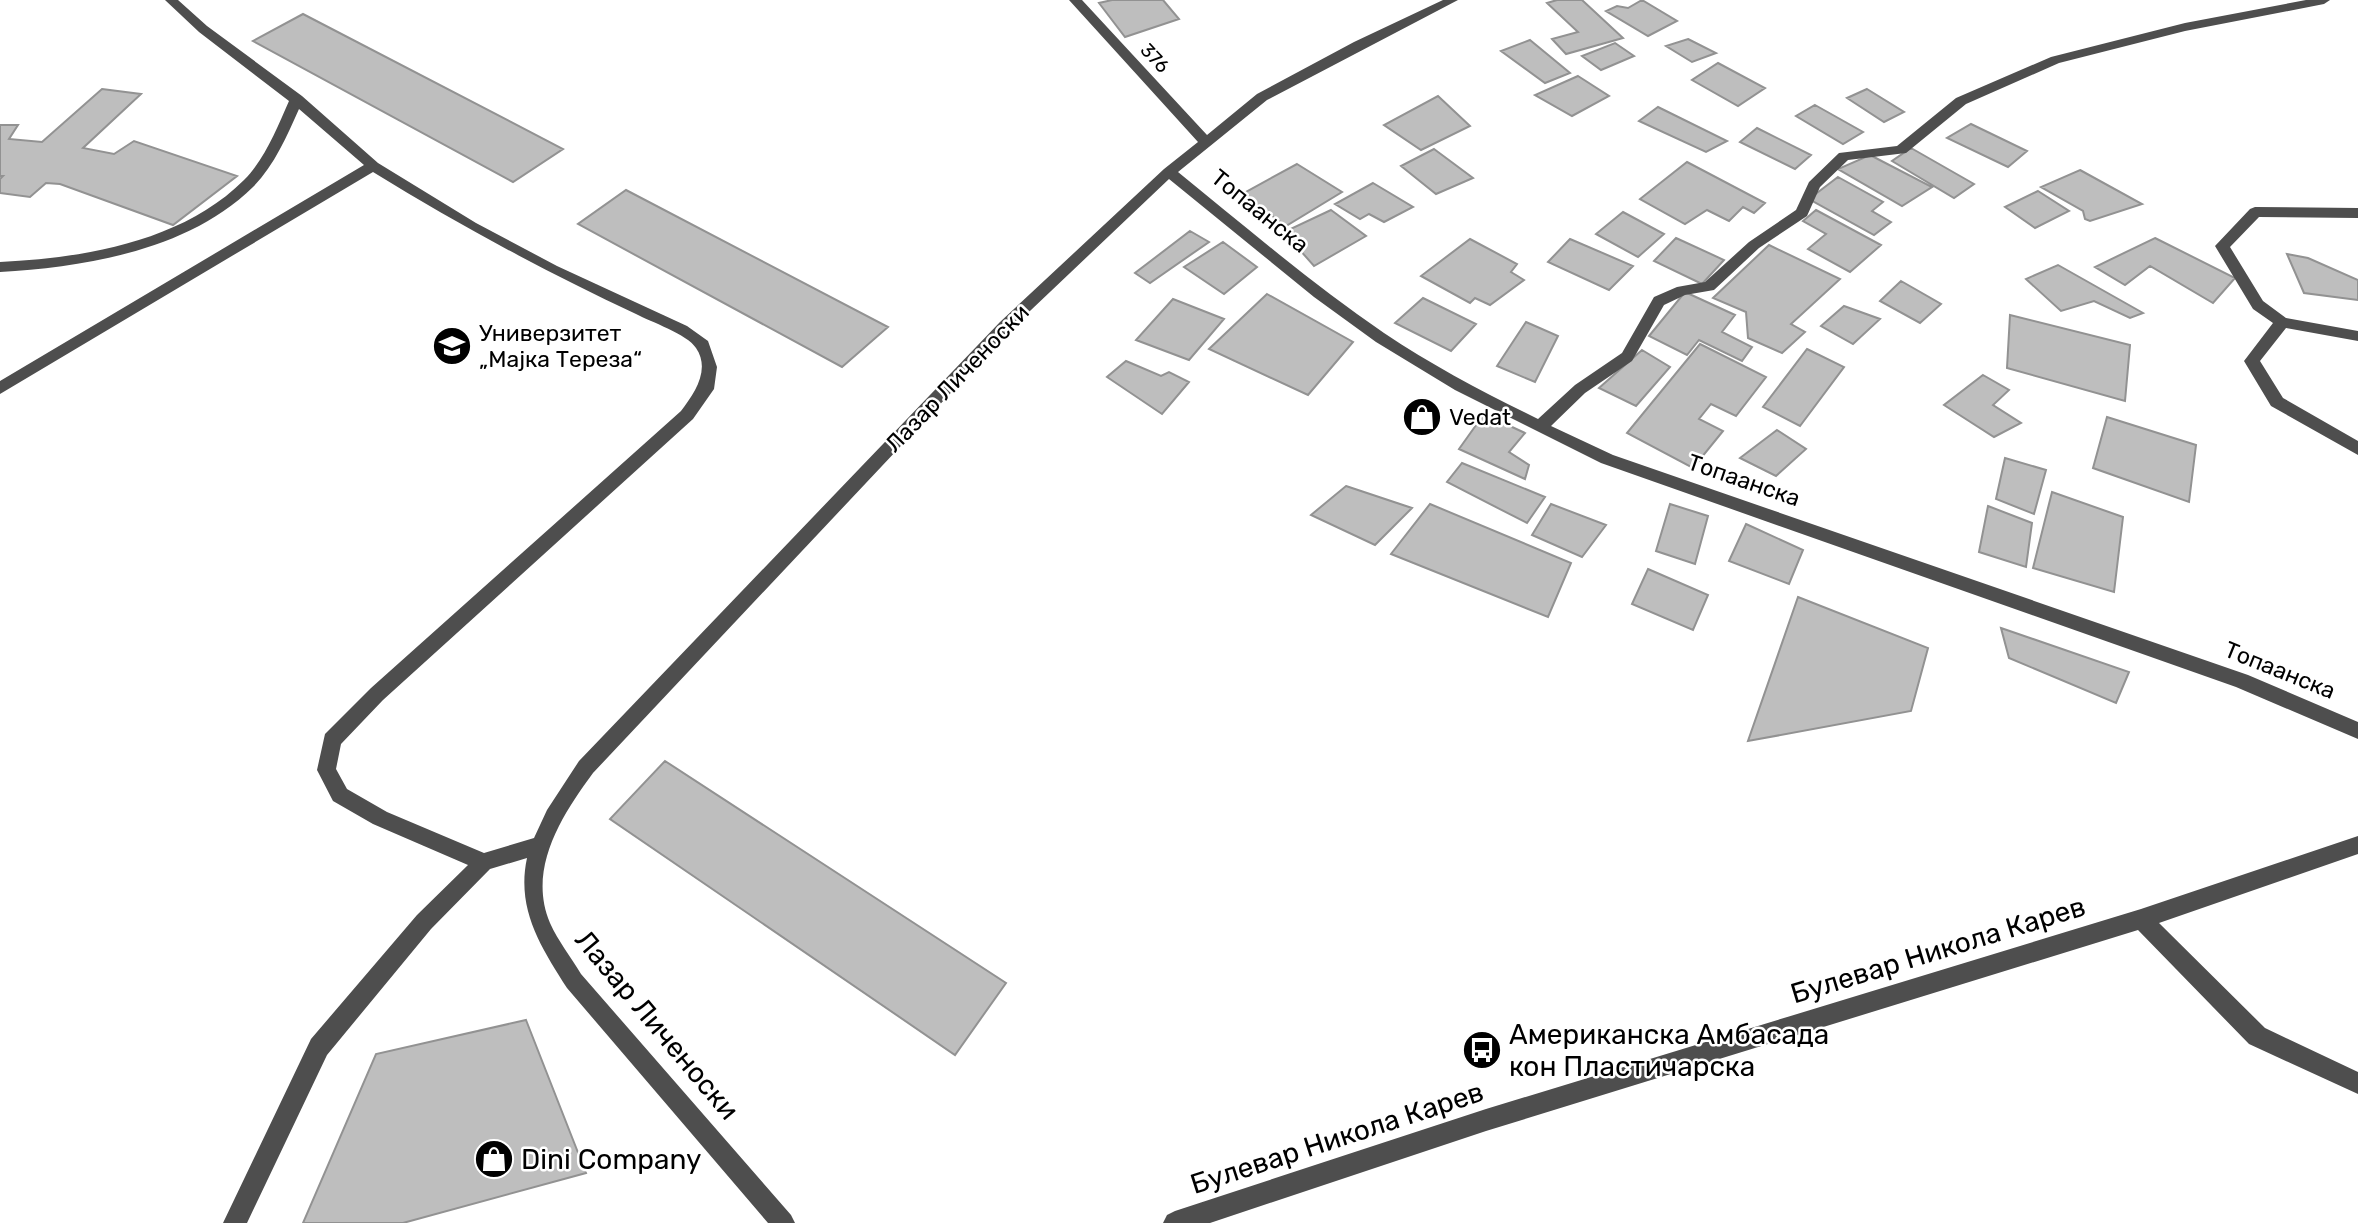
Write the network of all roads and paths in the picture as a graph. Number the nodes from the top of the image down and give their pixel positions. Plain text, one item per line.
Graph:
1 (171, 0) edge
2 (1076, 0) edge
3 (1452, 0) edge
4 (2324, 0) edge
5 (297, 99) junction
6 (1206, 142) junction
7 (373, 166) junction
8 (1169, 172) junction
9 (2358, 213) edge
10 (0, 267) edge
11 (2282, 322) junction
12 (2358, 336) edge
13 (0, 388) edge
14 (1540, 427) junction
15 (2358, 449) edge
16 (2358, 731) edge
17 (540, 845) junction
18 (2358, 845) edge
19 (484, 862) junction
20 (2141, 919) junction
21 (2358, 1083) edge
22 (235, 1223) edge
23 (783, 1223) edge
24 (1175, 1223) edge

1 - 5 street
2 - 6 street, 376
3 - 6 street, Лазар Личеноски
4 - 14 street
5 - 7 street
5 - 10 street
6 - 8 street, Лазар Личеноски
7 - 13 street
7 - 19 street
8 - 14 street, Топаанска
8 - 17 street, Лазар Личеноски
9 - 11 street
11 - 12 street
11 - 15 street
14 - 16 street, Топаанска
17 - 19 street
17 - 23 street, Лазар Личеноски
18 - 20 street, Булевар Никола Карев
19 - 22 street
20 - 21 street
20 - 24 street, Булевар Никола Карев

